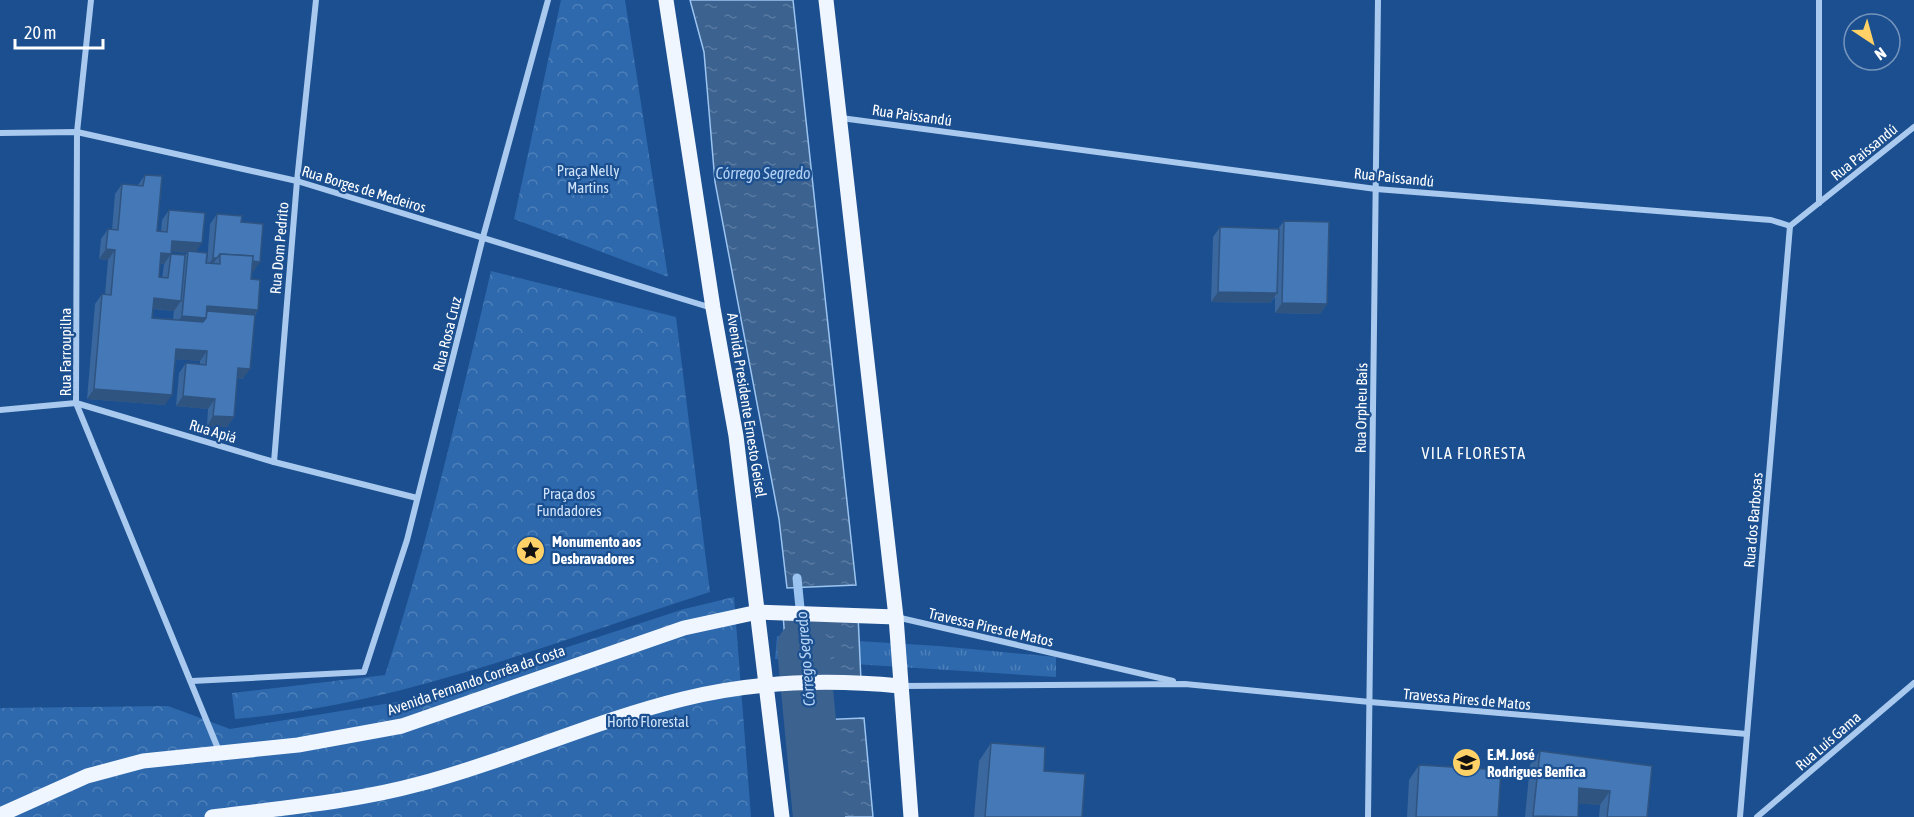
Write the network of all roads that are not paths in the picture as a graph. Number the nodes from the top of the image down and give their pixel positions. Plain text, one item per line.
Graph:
1 (91, 0) edge
2 (316, 0) edge
3 (548, 0) edge
4 (666, 0) edge
5 (826, 0) edge
6 (1378, 0) edge
7 (1819, 0) edge
8 (839, 118) junction
9 (1914, 127) edge
10 (77, 132) junction
11 (0, 133) edge
12 (297, 181) junction
13 (1376, 189) junction
14 (1819, 203) junction
15 (1790, 226) junction
16 (483, 237) junction
17 (713, 308) junction
18 (76, 403) junction
19 (0, 410) edge
20 (274, 462) junction
21 (417, 498) junction
22 (758, 612) junction
23 (896, 617) junction
24 (192, 681) junction
25 (1914, 683) edge
26 (765, 684) junction
27 (1185, 684) junction
28 (900, 686) junction
29 (1370, 702) junction
30 (1747, 734) junction
31 (220, 755) junction
32 (0, 815) edge
33 (212, 817) edge
34 (782, 817) edge
35 (911, 817) edge
36 (1368, 817) edge
37 (1740, 817) edge
38 (1757, 817) edge

1 - 10 street, Rua Farroupilha
2 - 12 street, Rua Dom Pedrito
3 - 16 street, Rua Rosa Cruz
4 - 17 main road, Avenida Presidente Ernesto Geisel
5 - 8 main road
6 - 13 street, Rua Orpheu Baís
7 - 14 street
8 - 13 street, Rua Paissandú
8 - 23 main road
9 - 14 street, Rua Paissandú
10 - 11 street, Rua Borges de Medeiros
10 - 12 street, Rua Borges de Medeiros
10 - 18 street, Rua Farroupilha
12 - 16 street, Rua Borges de Medeiros
12 - 20 street, Rua Dom Pedrito
13 - 15 street, Rua Paissandú
13 - 29 street, Rua Orpheu Baís
14 - 15 street, Rua Paissandú
15 - 30 street, Rua dos Barbosas
16 - 17 street, Rua Borges de Medeiros
16 - 21 street, Rua Rosa Cruz
17 - 22 main road, Avenida Presidente Ernesto Geisel
18 - 19 street, Rua Apiá
18 - 20 street, Rua Apiá
18 - 24 street, Rua Farroupilha
20 - 21 street, Rua Apiá
21 - 24 street, Rua Rosa Cruz
22 - 23 main road, Avenida Fernando Corrêa da Costa
22 - 26 main road, Avenida Presidente Ernesto Geisel
22 - 31 main road, Avenida Fernando Corrêa da Costa
23 - 27 street, Travessa Pires de Matos
23 - 28 main road
24 - 31 street, Rua Farroupilha
25 - 38 street, Rua Luís Gama
26 - 28 main road
26 - 33 main road
26 - 34 main road, Avenida Presidente Ernesto Geisel
27 - 28 street, Travessa Pires de Matos
27 - 29 street, Travessa Pires de Matos
28 - 35 main road
29 - 30 street, Travessa Pires de Matos
29 - 36 street, Rua Orpheu Baís
30 - 37 street, Rua dos Barbosas
31 - 32 main road, Avenida Fernando Corrêa da Costa

